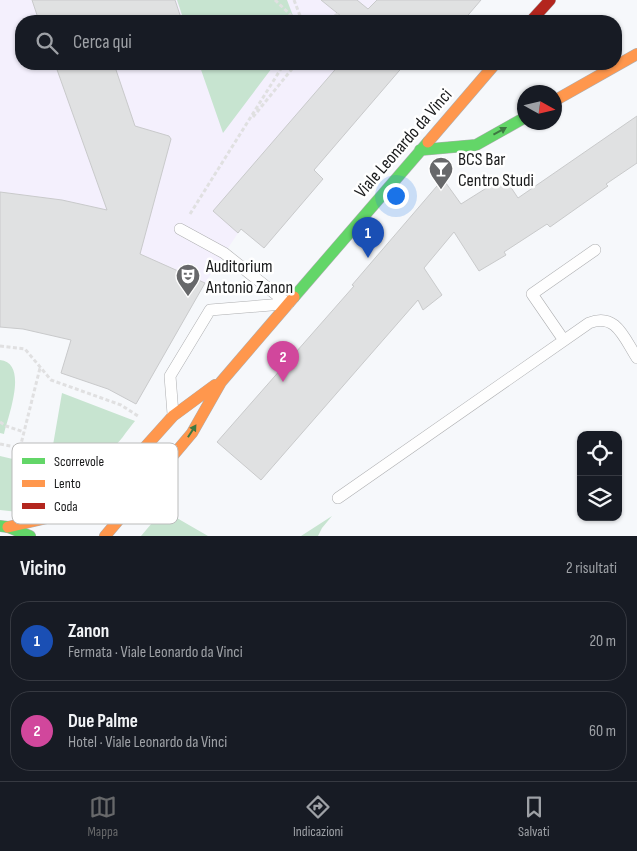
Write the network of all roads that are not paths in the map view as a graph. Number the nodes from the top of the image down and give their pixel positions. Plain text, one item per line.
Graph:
1 (550, 0) edge
2 (537, 15) edge
3 (637, 54) edge
4 (622, 62) edge
5 (490, 70) edge
6 (609, 70) edge
7 (562, 96) edge
8 (517, 122) edge
9 (420, 150) junction
10 (180, 229) road end
11 (595, 250) dead end
12 (288, 304) junction
13 (563, 339) junction
14 (637, 358) edge
15 (221, 382) junction
16 (173, 416) junction
17 (149, 443) edge
18 (178, 450) edge
19 (338, 498) dead end
20 (18, 524) edge
21 (115, 524) edge
22 (4, 527) edge
23 (30, 536) edge
24 (105, 536) edge

1 - 2 main road
3 - 4 main road
5 - 9 main road, Viale Leonardo da Vinci
6 - 7 main road
9 -> 8 main road
9 - 12 main road, Viale Leonardo da Vinci
10 - 12 lane
11 - 13 lane
12 - 15 main road, Viale Leonardo da Vinci
12 - 16 lane
13 - 14 lane
13 - 19 lane
15 - 16 main road
18 -> 15 main road
16 - 17 main road
20 - 22 main road
24 -> 21 main road
22 - 23 main road

